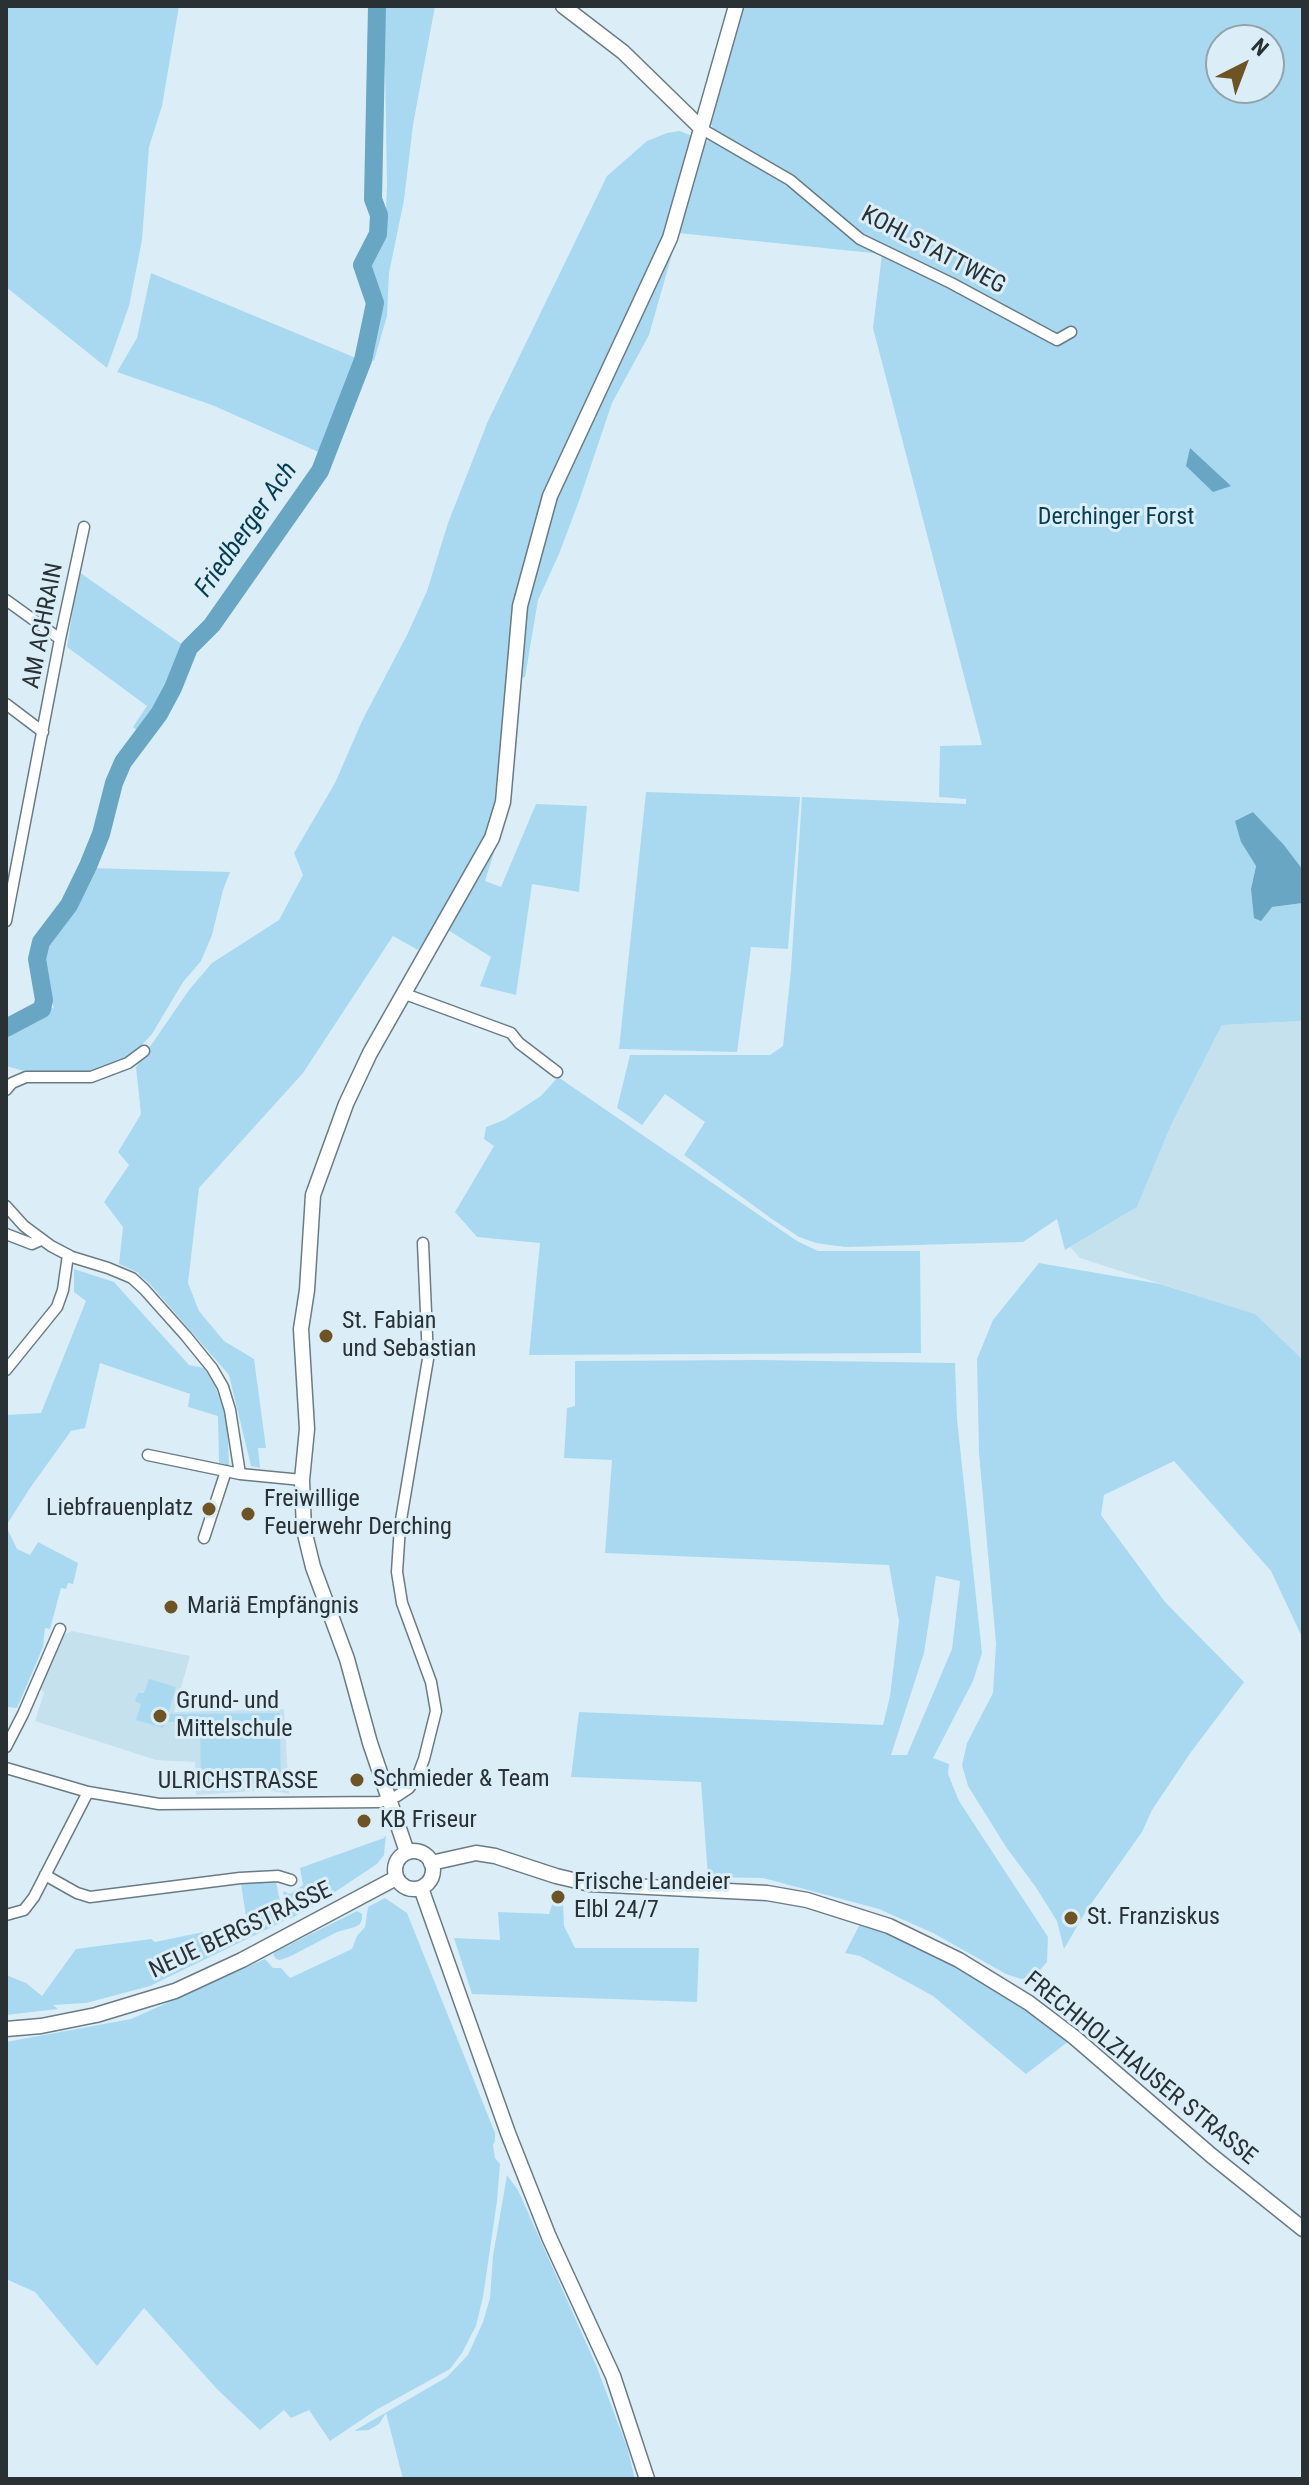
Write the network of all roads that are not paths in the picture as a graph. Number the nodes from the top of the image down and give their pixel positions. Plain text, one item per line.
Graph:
1 (563, 6) edge
2 (736, 6) edge
3 (702, 129) junction
4 (1071, 332) dead end
5 (84, 527) dead end
6 (6, 600) edge
7 (60, 639) junction
8 (6, 704) edge
9 (43, 732) junction
10 (6, 921) edge
11 (405, 994) junction
12 (144, 1051) dead end
13 (557, 1072) dead end
14 (6, 1090) edge
15 (6, 1206) edge
16 (6, 1234) edge
17 (41, 1240) junction
18 (423, 1243) dead end
19 (68, 1255) junction
20 (6, 1370) edge
21 (148, 1455) dead end
22 (226, 1471) junction
23 (240, 1474) junction
24 (302, 1480) junction
25 (204, 1538) dead end
26 (60, 1629) dead end
27 (6, 1747) edge
28 (6, 1768) edge
29 (88, 1792) junction
30 (388, 1800) junction
31 (407, 1852) junction
32 (431, 1863) junction
33 (45, 1875) junction
34 (396, 1878) junction
35 (291, 1880) dead end
36 (421, 1888) junction
37 (6, 1915) edge
38 (6, 2029) edge
39 (1303, 2229) edge
40 (647, 2479) edge

1 - 3 street
2 - 3 street
3 - 4 street, KOHLSTATTWEG
3 - 11 street
5 - 7 street, AM ACHRAIN
6 - 7 street
7 - 9 street, AM ACHRAIN
8 - 9 street
9 - 10 street, AM ACHRAIN
11 - 13 street
11 - 24 street
12 - 14 street
15 - 17 street
16 - 17 street
17 - 19 street
18 - 30 street
19 - 20 street
19 - 23 street
21 - 22 street
22 - 23 street
22 - 25 street
23 - 24 street
24 - 30 street
26 - 27 street
28 - 29 street, ULRICHSTRASSE
29 - 30 street, ULRICHSTRASSE
29 - 33 street
30 - 31 street
31 - 32 street
31 - 34 street
32 - 36 street
32 - 39 street, FRECHHOLZHAUSER STRASSE
33 - 35 street
33 - 37 street
34 - 36 street
34 - 38 street, NEUE BERGSTRASSE
36 - 40 street

